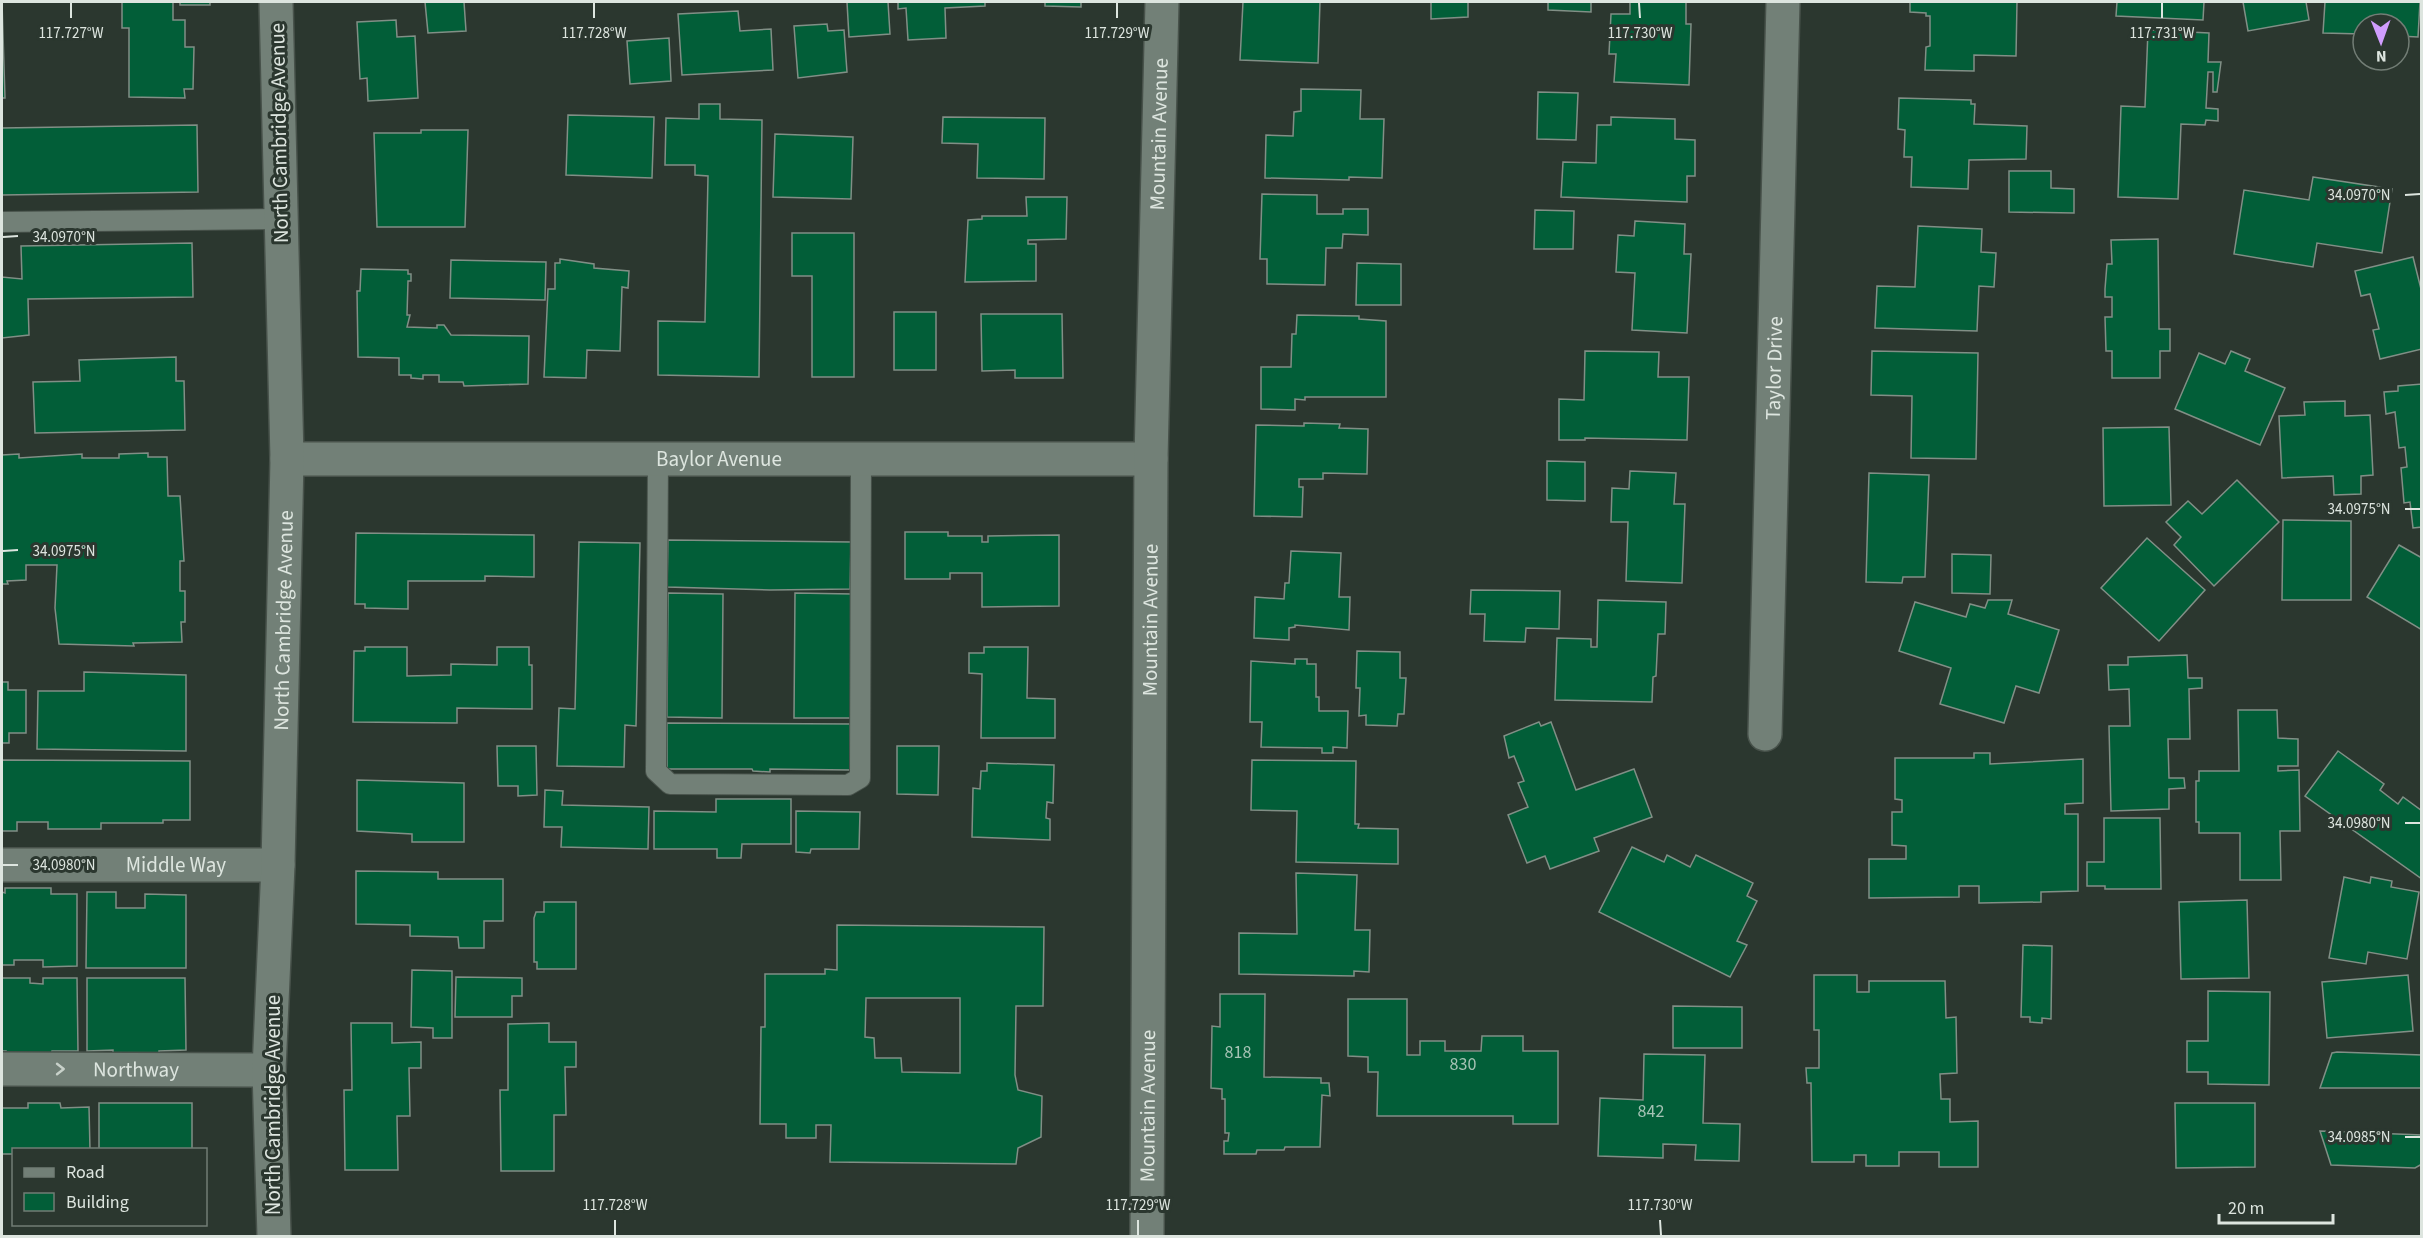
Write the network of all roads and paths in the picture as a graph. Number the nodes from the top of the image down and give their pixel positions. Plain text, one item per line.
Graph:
1 (276, 2) edge
2 (1162, 2) edge
3 (1783, 2) edge
4 (281, 219) junction
5 (2, 222) edge
6 (286, 459) junction
7 (658, 459) junction
8 (861, 459) junction
9 (1151, 459) junction
10 (1766, 734) dead end
11 (278, 864) junction
12 (2, 865) edge
13 (2, 1069) edge
14 (269, 1070) junction
15 (274, 1236) edge
16 (1147, 1236) edge

1 - 4 street, North Cambridge Avenue
2 - 9 street, Mountain Avenue
3 - 10 street, Taylor Drive
4 - 5 lane
4 - 6 street, North Cambridge Avenue
6 - 7 street, Baylor Avenue
6 - 11 street, North Cambridge Avenue
7 - 8 street, Baylor Avenue
7 - 8 lane
8 - 9 street, Baylor Avenue
9 - 16 street, Mountain Avenue
11 - 12 street, Middle Way
11 - 14 street, North Cambridge Avenue
13 -> 14 street, Northway
14 - 15 street, North Cambridge Avenue

